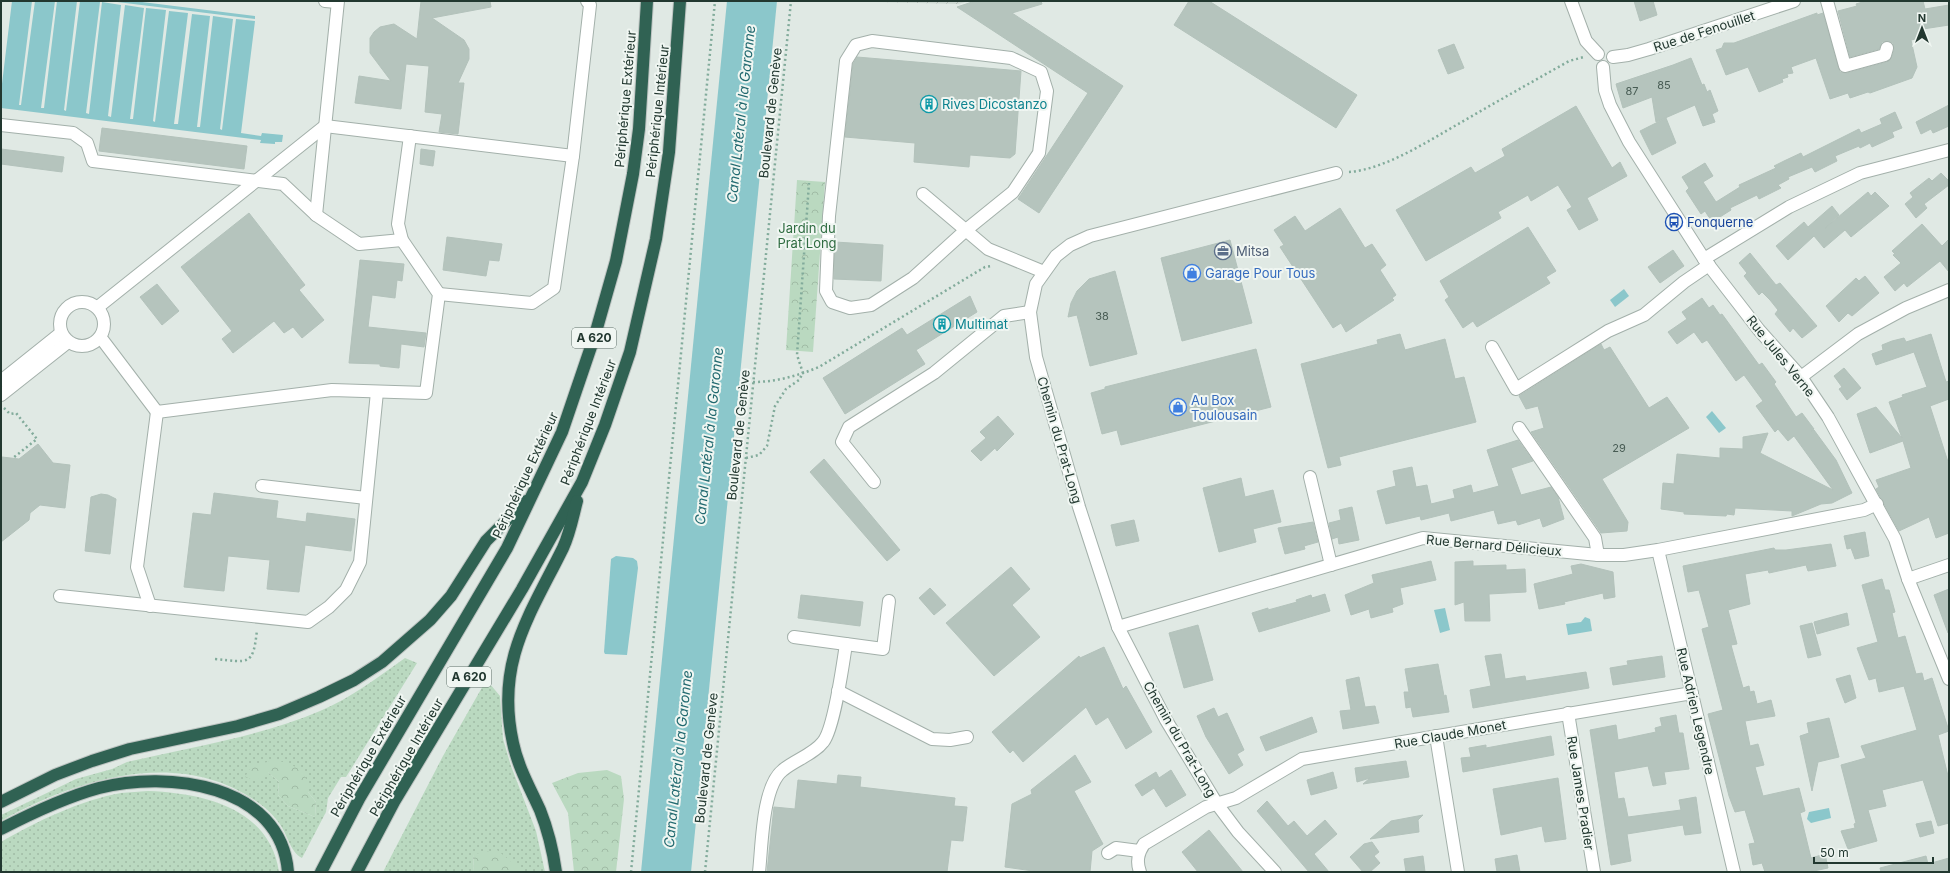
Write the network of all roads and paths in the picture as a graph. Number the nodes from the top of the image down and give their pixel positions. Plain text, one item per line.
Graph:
1 (325, 1) edge
2 (587, 1) edge
3 (647, 1) edge
4 (680, 1) edge
5 (715, 1) edge
6 (791, 1) edge
7 (1571, 1) edge
8 (1794, 1) edge
9 (1827, 1) edge
10 (337, 2) edge
11 (1888, 48) dead end
12 (1598, 54) junction
13 (1613, 57) junction
14 (1603, 67) junction
15 (1, 125) edge
16 (325, 126) junction
17 (410, 136) junction
18 (1949, 150) edge
19 (573, 156) junction
20 (1336, 173) joint
21 (256, 181) junction
22 (809, 183) dead end
23 (924, 194) dead end
24 (316, 214) junction
25 (966, 230) junction
26 (402, 240) junction
27 (1707, 262) junction
28 (997, 266) dead end
29 (1044, 272) junction
30 (1949, 290) edge
31 (439, 294) junction
32 (98, 307) junction
33 (1030, 312) junction
34 (64, 337) junction
35 (101, 338) junction
36 (1492, 347) dead end
37 (803, 373) junction
38 (1801, 377) junction
39 (1, 381) edge
40 (753, 382) junction
41 (377, 392) junction
42 (1, 395) edge
43 (157, 412) junction
44 (10, 414) dead end
45 (1519, 428) dead end
46 (13, 458) dead end
47 (746, 458) junction
48 (1310, 477) dead end
49 (582, 482) junction
50 (874, 482) dead end
51 (262, 486) dead end
52 (533, 494) junction
53 (366, 498) junction
54 (1877, 504) junction
55 (1658, 550) junction
56 (1598, 555) junction
57 (1331, 565) junction
58 (1949, 565) edge
59 (1908, 579) junction
60 (60, 596) dead end
61 (889, 601) dead end
62 (150, 606) junction
63 (258, 617) junction
64 (1118, 626) junction
65 (794, 637) dead end
66 (846, 644) junction
67 (215, 659) dead end
68 (1949, 679) edge
69 (838, 691) junction
70 (1692, 693) junction
71 (1568, 713) junction
72 (1436, 736) junction
73 (967, 737) dead end
74 (1, 802) edge
75 (1217, 804) junction
76 (1, 829) edge
77 (1139, 851) junction
78 (1108, 853) dead end
79 (1457, 871) edge
80 (288, 872) edge
81 (321, 872) edge
82 (357, 872) edge
83 (556, 872) edge
84 (631, 872) edge
85 (705, 872) edge
86 (759, 872) edge
87 (1140, 872) edge
88 (1275, 872) edge
89 (1594, 872) edge
90 (1734, 872) edge

1 - 10 street
2 - 19 street
3 - 52 highway, Périphérique Extérieur / A 620
4 - 49 highway, Périphérique Intérieur / A 620
5 - 84 path
6 - 40 path, Boulevard de Genève
7 - 12 street
8 - 13 street, Rue de Fenouillet
9 - 11 street
10 - 16 street
12 - 13 street, Rue de Fenouillet
12 - 14 street
12 - 20 path
13 - 14 street
14 - 27 street, Rue Jules Verne
15 - 21 street
16 - 17 street
16 - 21 street
16 - 24 street
17 - 19 street
17 - 26 street
18 - 27 street
19 - 31 street
20 - 29 street, Chemin du Prat-Long
21 - 24 street
21 - 32 street
22 - 37 path
23 - 25 street
24 - 26 street
25 - 25 street
25 - 29 street
26 - 31 street
27 - 36 street
27 - 38 street, Rue Jules Verne
28 - 37 path
29 - 33 street, Chemin du Prat-Long
30 - 38 street
31 - 41 street
32 - 34 street
32 - 35 street
33 - 50 street
33 - 64 street, Chemin du Prat-Long
34 - 35 street
34 - 39 street
34 - 42 street
35 - 43 street
37 - 40 path
37 - 47 path
38 - 54 street, Rue Jules Verne
40 - 47 path, Boulevard de Genève
41 - 43 street
41 - 53 street
43 - 62 street
44 - 46 path
45 - 56 street
47 - 85 path, Boulevard de Genève
48 - 57 street
49 - 82 highway, Périphérique Intérieur / A 620
49 - 83 highway
51 - 53 street
52 - 74 highway
52 - 81 highway, Périphérique Extérieur / A 620
53 - 63 street
54 - 55 street, Rue Bernard Délicieux
54 - 59 street, Rue Jules Verne
55 - 56 street, Rue Bernard Délicieux
55 - 70 street, Rue Adrien Legendre
56 - 57 street, Rue Bernard Délicieux
57 - 64 street, Rue Bernard Délicieux
58 - 59 street
59 - 68 street, Rue Jules Verne
60 - 62 street
61 - 66 street
62 - 63 street
63 - 67 path
64 - 75 street, Chemin du Prat-Long
65 - 66 street
66 - 69 street
69 - 73 street
69 - 86 street
70 - 71 street, Rue Claude Monet
70 - 90 street, Rue Adrien Legendre
71 - 72 street, Rue Claude Monet
71 - 89 street, Rue James Pradier
72 - 75 street, Rue Claude Monet
72 - 79 street
75 - 77 street, Rue Claude Monet
75 - 88 street, Chemin du Prat-Long
76 - 80 highway
77 - 78 street
77 - 87 street

